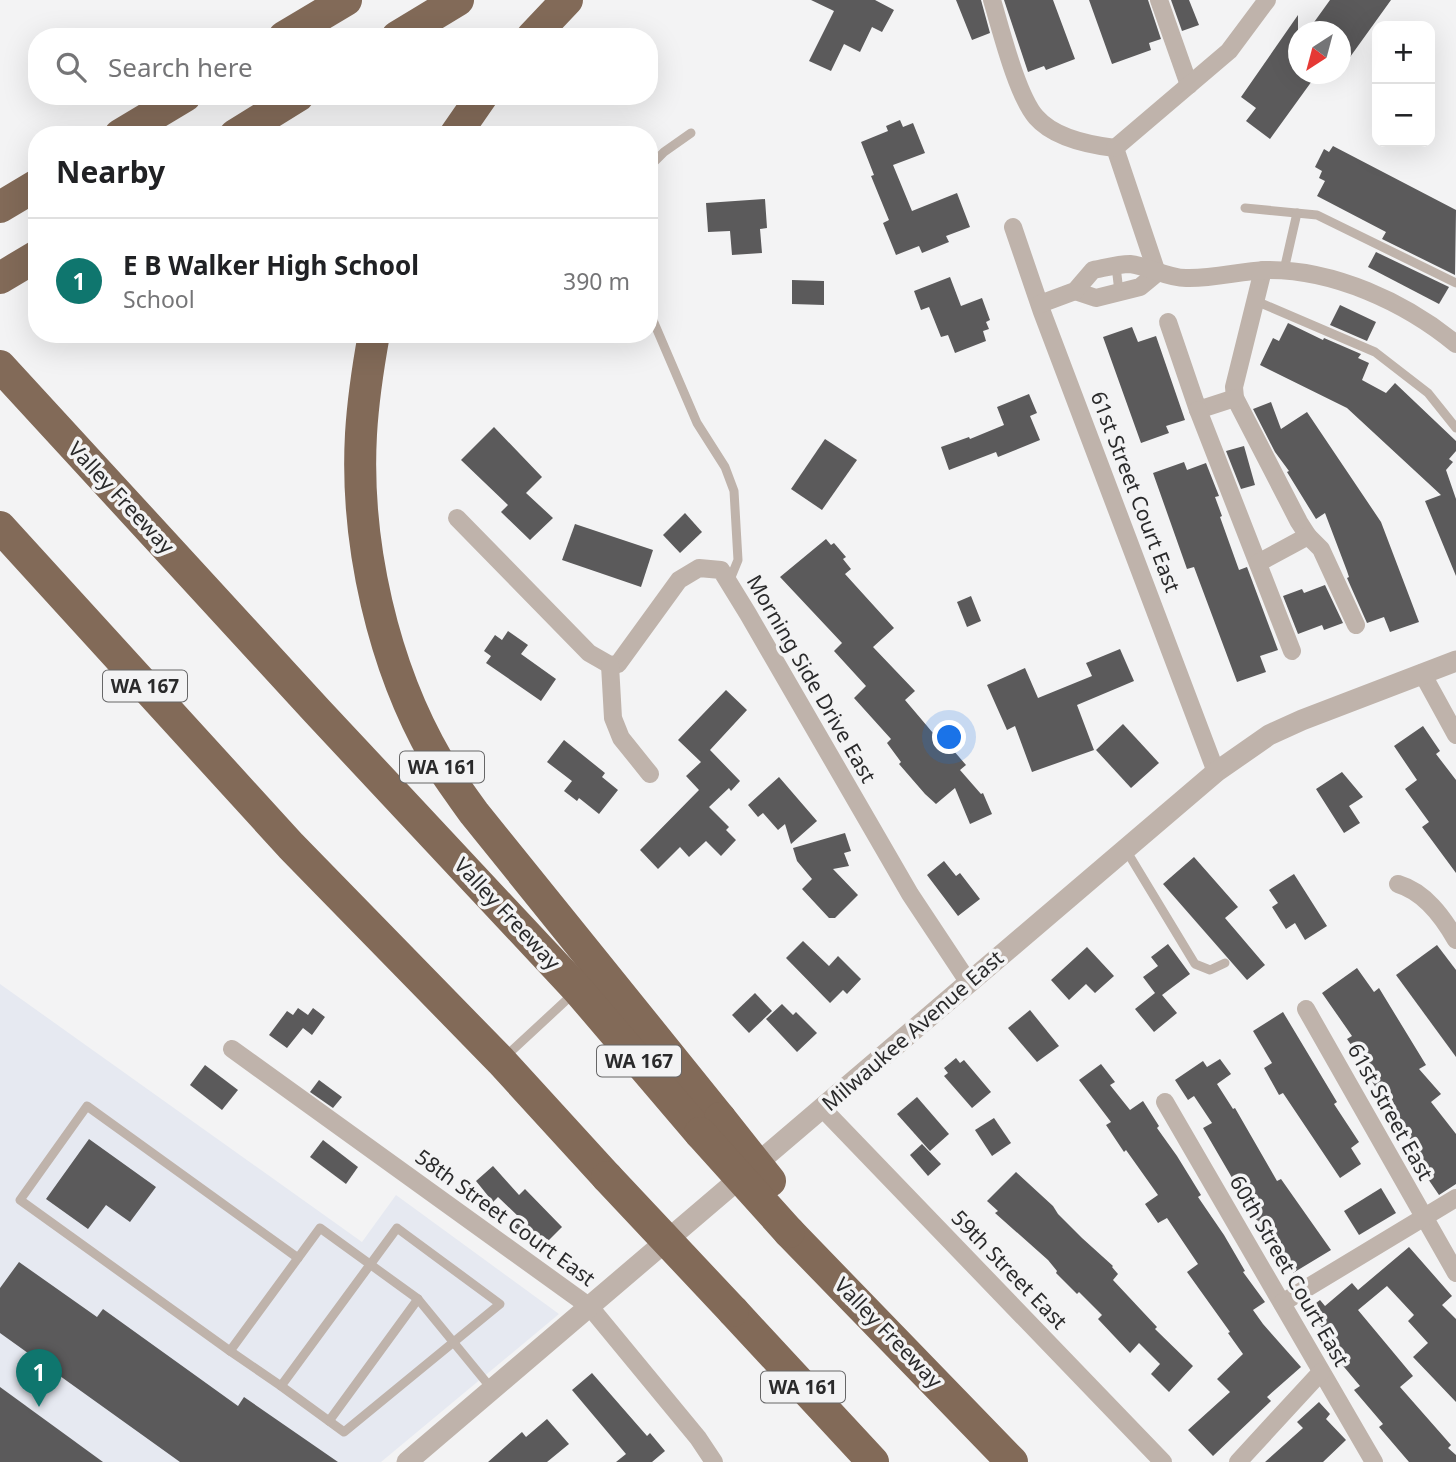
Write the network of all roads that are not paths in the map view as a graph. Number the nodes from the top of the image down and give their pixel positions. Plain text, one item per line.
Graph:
1 (346, 0) edge
2 (458, 0) edge
3 (567, 0) edge
4 (992, 0) edge
5 (1159, 0) edge
6 (1267, 0) edge
7 (299, 28) edge
8 (412, 28) edge
9 (541, 28) edge
10 (1189, 85) junction
11 (170, 105) edge
12 (283, 105) edge
13 (476, 105) edge
14 (135, 126) edge
15 (250, 126) edge
16 (461, 126) edge
17 (691, 134) dead end
18 (1115, 148) junction
19 (658, 158) edge
20 (28, 190) edge
21 (0, 207) edge
22 (1245, 208) dead end
23 (1297, 213) junction
24 (1013, 227) dead end
25 (1116, 266) junction
26 (1264, 270) junction
27 (1284, 270) junction
28 (1157, 273) junction
29 (1456, 283) edge
30 (1075, 291) junction
31 (1119, 292) junction
32 (1256, 302) junction
33 (1040, 304) junction
34 (1168, 321) dead end
35 (658, 332) edge
36 (372, 343) edge
37 (1456, 344) edge
38 (0, 366) edge
39 (1235, 398) junction
40 (1198, 410) junction
41 (1456, 428) edge
42 (457, 518) dead end
43 (0, 527) edge
44 (1308, 536) junction
45 (0, 542) edge
46 (1258, 563) junction
47 (729, 582) junction
48 (1356, 625) dead end
49 (1292, 651) dead end
50 (1456, 661) edge
51 (610, 665) junction
52 (1422, 673) junction
53 (1456, 735) edge
54 (1216, 772) junction
55 (650, 774) dead end
56 (291, 846) junction
57 (1126, 850) junction
58 (1398, 884) dead end
59 (1456, 940) edge
60 (1225, 963) dead end
61 (969, 983) junction
62 (578, 990) junction
63 (1306, 1009) dead end
64 (232, 1049) dead end
65 (501, 1061) junction
66 (1165, 1102) dead end
67 (823, 1110) junction
68 (710, 1126) junction
69 (1456, 1198) edge
70 (1424, 1218) junction
71 (298, 1258) junction
72 (370, 1264) junction
73 (1456, 1273) edge
74 (418, 1299) junction
75 (1282, 1304) junction
76 (590, 1307) junction
77 (453, 1342) junction
78 (230, 1351) junction
79 (1321, 1372) junction
80 (281, 1386) junction
81 (492, 1390) junction
82 (329, 1421) junction
83 (407, 1462) edge
84 (714, 1462) edge
85 (873, 1462) edge
86 (1012, 1462) edge
87 (1163, 1462) edge
88 (1237, 1462) edge
89 (1374, 1462) edge

1 - 7 highway
2 - 8 highway
3 - 9 highway
4 - 18 street
5 - 10 street
6 - 10 street
10 - 18 street
11 - 14 highway
12 - 15 highway
13 - 16 highway
17 - 19 lane
18 - 28 street
20 - 21 highway
22 - 23 lane
23 - 27 lane
23 - 29 lane
24 - 33 street, 61st Street Court East
25 - 28 street
25 - 30 street
25 - 31 lane
26 - 27 street
26 - 28 street
26 - 32 street
27 - 37 street
28 - 31 street
30 - 31 street
30 - 33 street
32 - 39 street
32 - 41 lane
33 - 54 street, 61st Street Court East
34 - 40 street
35 - 47 lane
36 - 68 highway, WA 161
38 - 62 highway, Valley Freeway / WA 167
39 - 40 street
39 - 44 street
40 - 46 street
42 - 51 street
43 - 56 highway, WA 167
44 - 46 street
44 - 48 street
45 - 56 highway, WA 161
46 - 49 street
47 - 51 street, Morning Side Drive East
47 - 61 street, Morning Side Drive East
50 - 52 street, Milwaukee Avenue East
51 - 55 street
52 - 53 street
52 - 54 street, Milwaukee Avenue East
54 - 57 street, Milwaukee Avenue East
56 - 65 highway, WA 161
57 - 60 lane
57 - 61 street, Milwaukee Avenue East
58 - 59 street
61 - 67 street, Milwaukee Avenue East
62 - 65 lane
62 - 68 highway, Valley Freeway / WA 167
63 - 70 street, 61st Street East
64 - 76 street, 58th Street Court East
65 - 85 highway, WA 161, bridge
66 - 75 street, 60th Street Court East
67 - 76 street, Milwaukee Avenue East
67 - 87 street, 59th Street East
68 - 86 highway, Valley Freeway / WA 167, bridge
69 - 70 street
70 - 73 street, 61st Street East
70 - 75 street
71 - 72 lane
71 - 78 lane
71 - 78 lane
72 - 74 lane
72 - 77 lane
72 - 80 lane
74 - 77 lane
74 - 82 lane
75 - 79 street, 60th Street Court East
76 - 81 street, Milwaukee Avenue East
76 - 84 street, 58th Street Court East
77 - 81 lane
77 - 82 lane
78 - 80 lane
79 - 88 street
79 - 89 street, 60th Street Court East
80 - 82 lane
81 - 83 street, Milwaukee Avenue East

